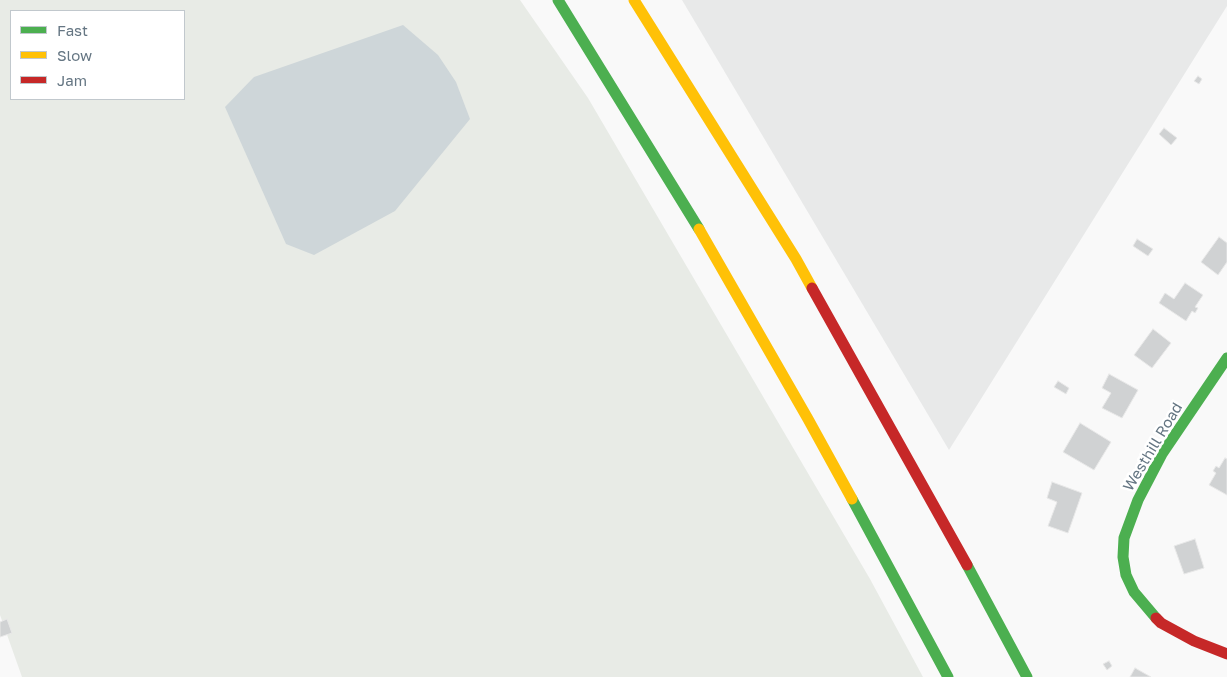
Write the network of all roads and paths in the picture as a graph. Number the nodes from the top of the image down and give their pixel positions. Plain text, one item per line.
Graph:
1 (558, 0) edge
2 (634, 0) edge
3 (1227, 358) edge
4 (1227, 654) edge
5 (948, 677) edge
6 (1027, 677) edge

1 - 5 main road
2 - 6 main road
3 - 4 main road, Westhill Road

